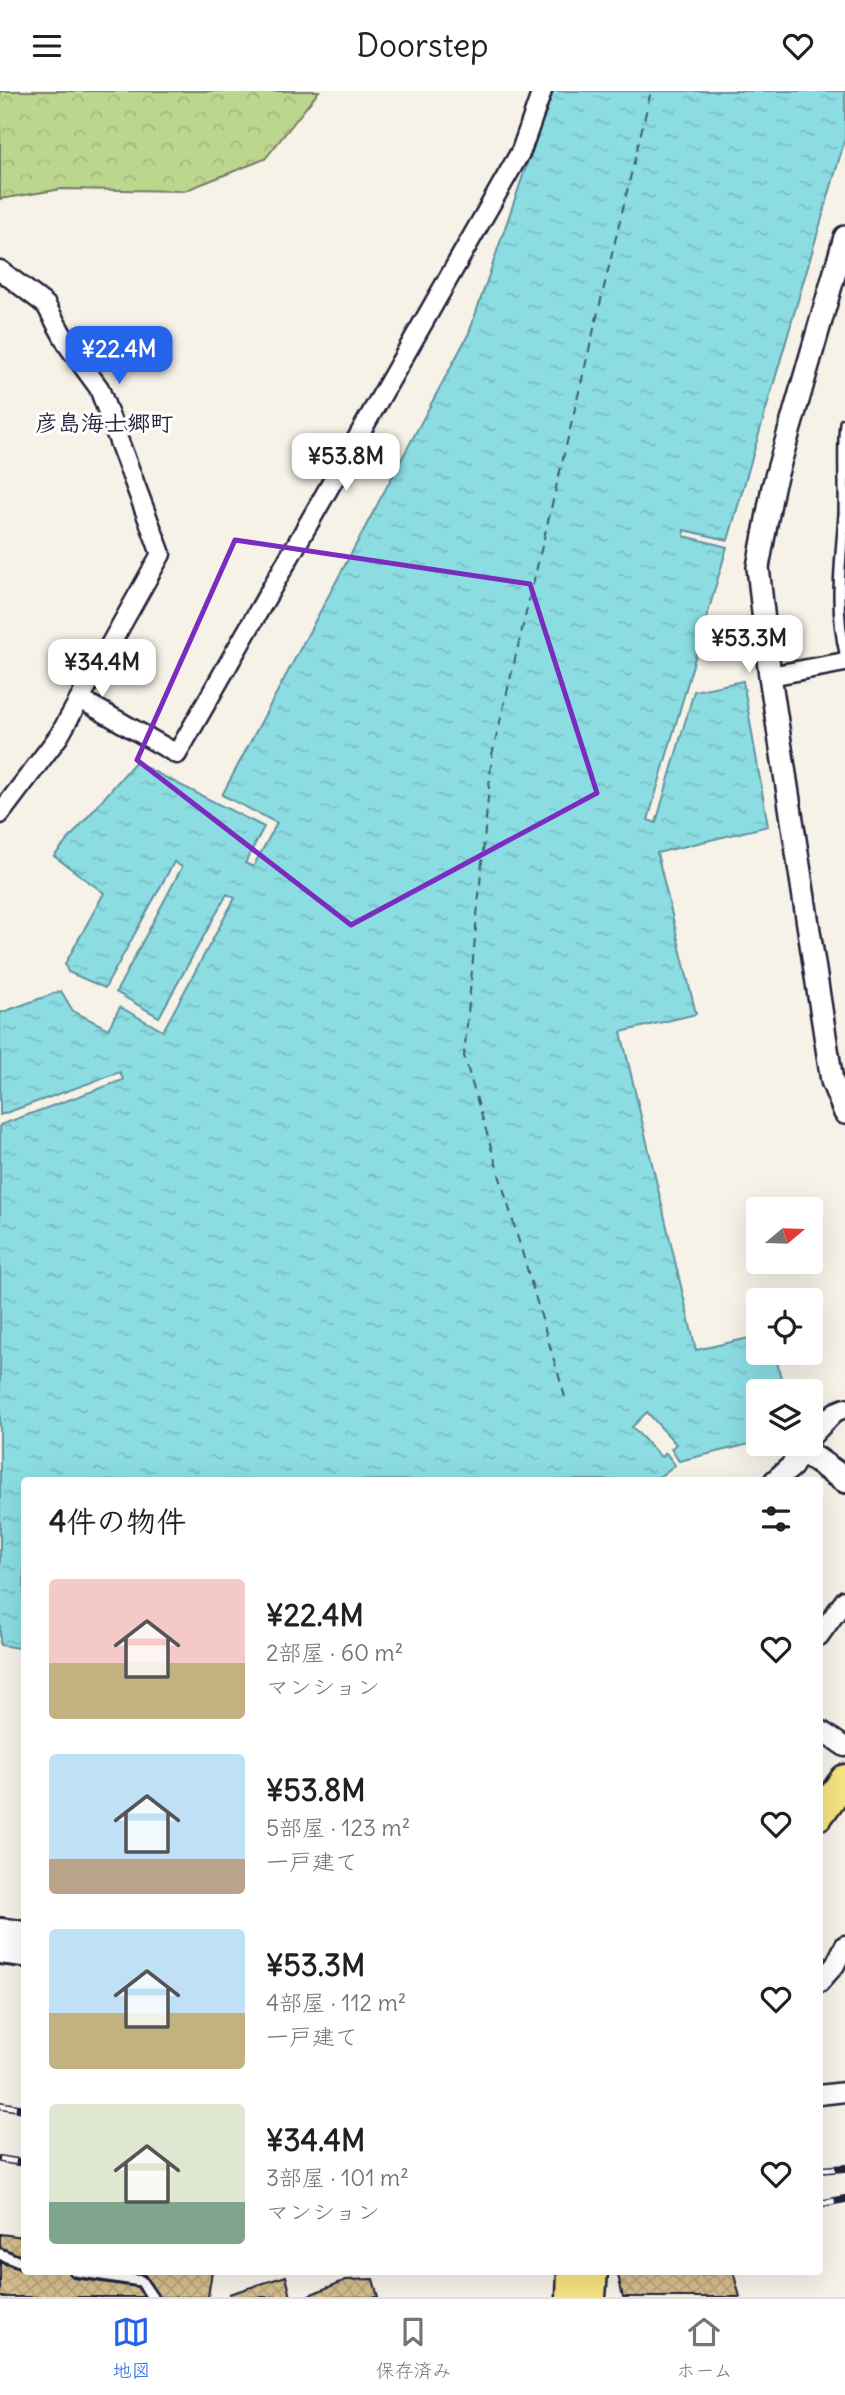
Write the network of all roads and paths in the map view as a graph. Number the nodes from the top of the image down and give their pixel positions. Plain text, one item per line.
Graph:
1 (542, 91) edge
2 (844, 248) edge
3 (0, 270) edge
4 (845, 423) edge
5 (845, 653) edge
6 (845, 662) edge
7 (770, 676) junction
8 (80, 699) junction
9 (0, 814) edge
10 (845, 1113) edge
11 (845, 1408) edge
12 (823, 1424) edge
13 (798, 1456) edge
14 (819, 1456) edge
15 (780, 1477) edge
16 (845, 1481) edge
17 (845, 1600) edge
18 (823, 1630) edge
19 (823, 1731) edge
20 (845, 1747) edge
21 (845, 1780) edge
22 (823, 1810) edge
23 (0, 1931) edge
24 (21, 1934) edge
25 (845, 1945) edge
26 (0, 1951) edge
27 (21, 1954) edge
28 (823, 1978) edge
29 (845, 2092) edge
30 (823, 2095) edge
31 (0, 2254) edge
32 (21, 2263) edge
33 (101, 2275) edge
34 (572, 2275) edge
35 (593, 2275) edge
36 (152, 2297) edge
37 (571, 2297) edge
38 (591, 2297) edge

1 - 8 street
2 - 7 street
3 - 8 street
4 - 5 lane
6 - 7 street
7 - 10 street
8 - 9 street
11 - 12 street
13 - 15 street
14 - 16 main road
17 - 18 street
19 - 20 street
21 - 22 highway
23 - 24 main road
25 - 28 street
26 - 27 main road
29 - 30 street
31 - 32 lane
33 - 36 lane
34 - 37 highway
35 - 38 highway

